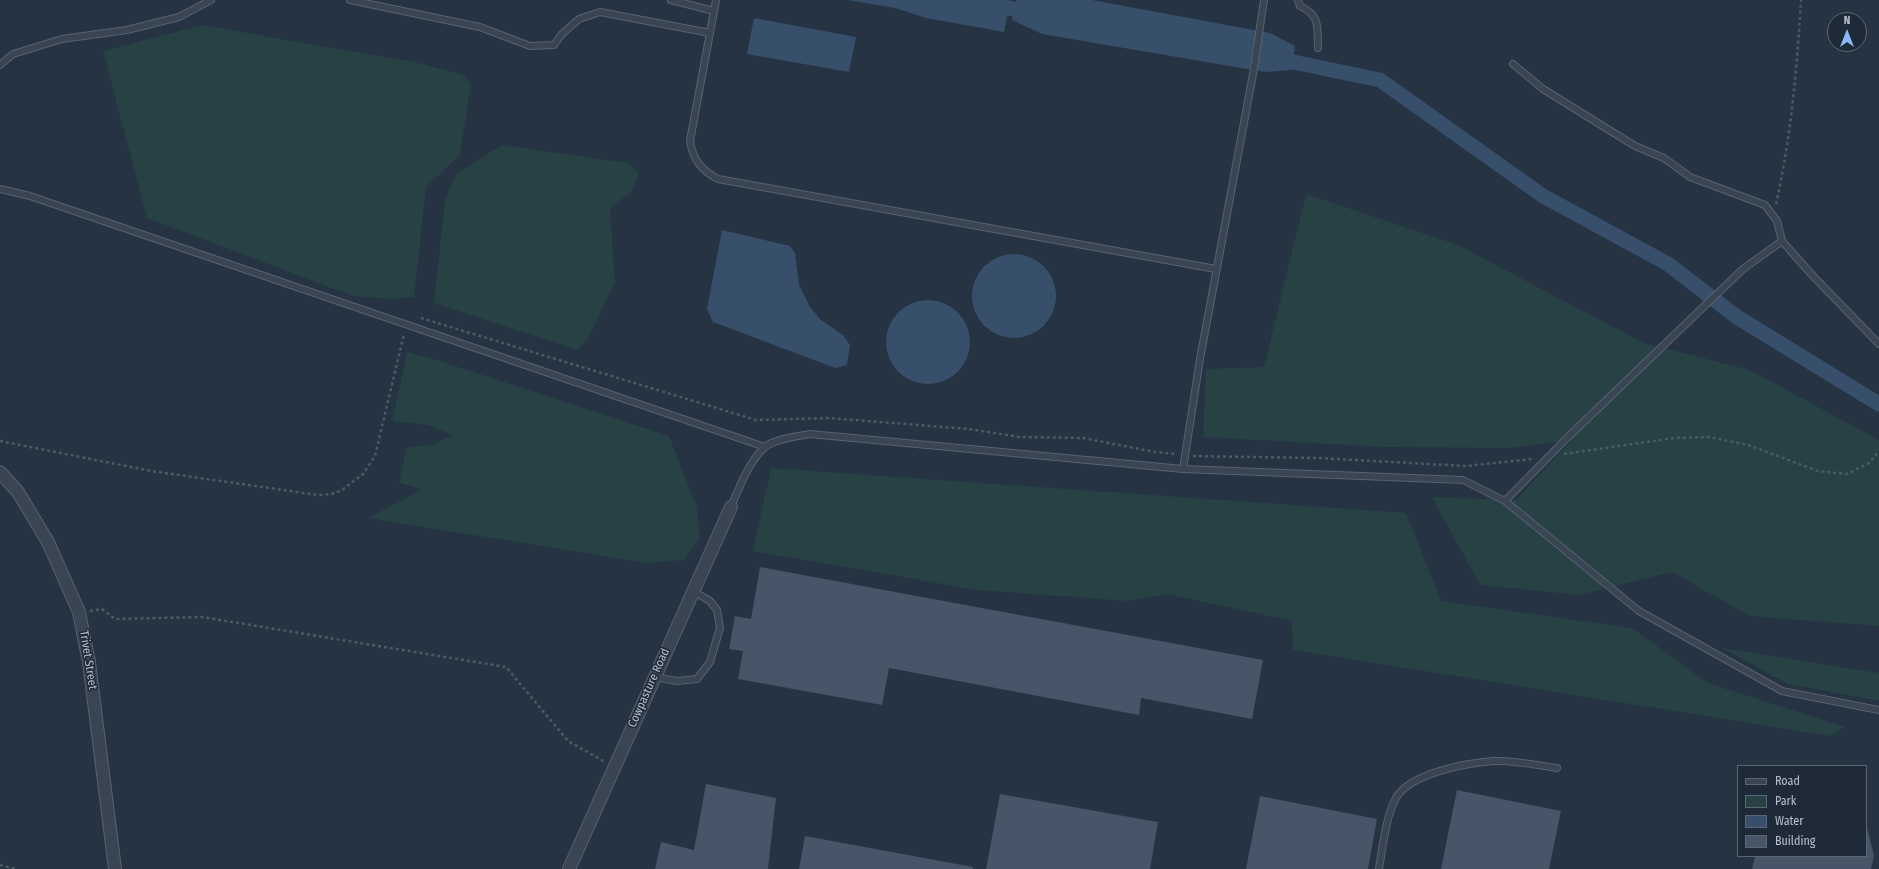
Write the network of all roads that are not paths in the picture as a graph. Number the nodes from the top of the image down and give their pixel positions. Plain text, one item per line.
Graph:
1 (211, 0) edge
2 (350, 0) edge
3 (671, 0) edge
4 (716, 0) edge
5 (1264, 0) edge
6 (1298, 0) edge
7 (714, 11) junction
8 (710, 33) junction
9 (1318, 48) dead end
10 (1513, 64) dead end
11 (0, 65) edge
12 (0, 189) edge
13 (1782, 241) junction
14 (1216, 268) junction
15 (1879, 344) edge
16 (765, 447) junction
17 (1183, 469) junction
18 (0, 472) edge
19 (1505, 501) junction
20 (731, 507) joint
21 (692, 591) junction
22 (654, 677) junction
23 (1879, 710) edge
24 (1557, 768) dead end
25 (115, 869) edge
26 (569, 869) edge
27 (1379, 869) edge

1 - 11 lane
2 - 8 lane
3 - 7 lane
4 - 7 lane
5 - 14 lane
6 - 9 lane
7 - 8 lane
8 - 14 lane
10 - 13 lane
12 - 16 lane
13 - 15 lane
13 - 19 lane
14 - 17 lane
16 - 17 lane
16 - 20 lane
17 - 19 lane
18 - 25 street, Trivet Street
19 - 23 lane
20 - 21 street, Cowpasture Road
21 - 22 street, Cowpasture Road
21 - 22 lane
22 - 26 street, Cowpasture Road
24 - 27 lane

